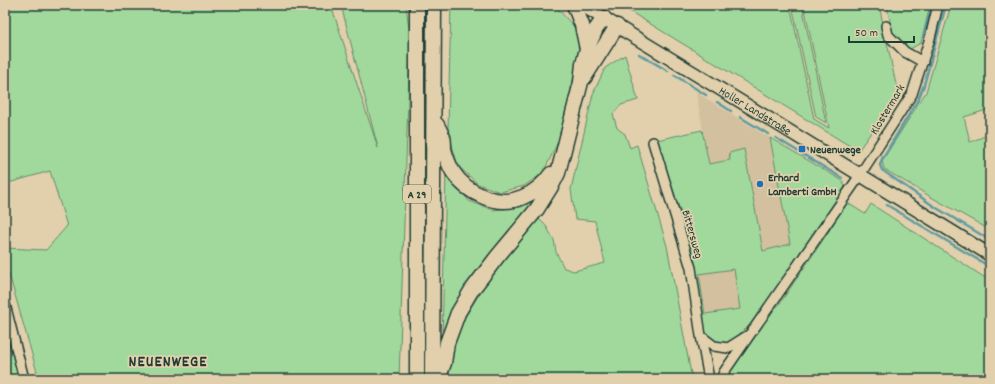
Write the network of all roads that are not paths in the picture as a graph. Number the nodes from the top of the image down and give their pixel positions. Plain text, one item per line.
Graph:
1 (417, 5) edge
2 (434, 5) edge
3 (574, 5) edge
4 (582, 5) edge
5 (938, 5) edge
6 (604, 18) junction
7 (617, 26) junction
8 (886, 26) dead end
9 (587, 49) junction
10 (923, 62) junction
11 (582, 82) junction
12 (434, 118) junction
13 (653, 142) dead end
14 (562, 159) junction
15 (860, 174) junction
16 (990, 255) edge
17 (5, 304) edge
18 (750, 334) junction
19 (701, 336) junction
20 (24, 379) edge
21 (416, 379) edge
22 (432, 379) edge
23 (438, 379) edge
24 (709, 379) edge
25 (721, 379) edge

1 - 21 highway, A 29
2 - 12 highway, A 29
3 - 9 highway
4 - 6 main road, Holler Landstraße
5 - 10 street, Klostermark
6 - 7 main road, Holler Landstraße
6 - 9 highway
7 - 11 highway
7 - 15 main road, Holler Landstraße
8 - 10 street
9 - 11 highway
10 - 15 street, Klostermark
11 - 14 highway
12 - 14 highway
12 - 22 highway, A 29
13 - 19 street, Bittersweg
14 - 23 highway
15 - 16 main road, Holler Landstraße
15 - 18 street
17 - 20 street
18 - 19 street
18 - 25 street
19 - 24 street, Bittersweg

